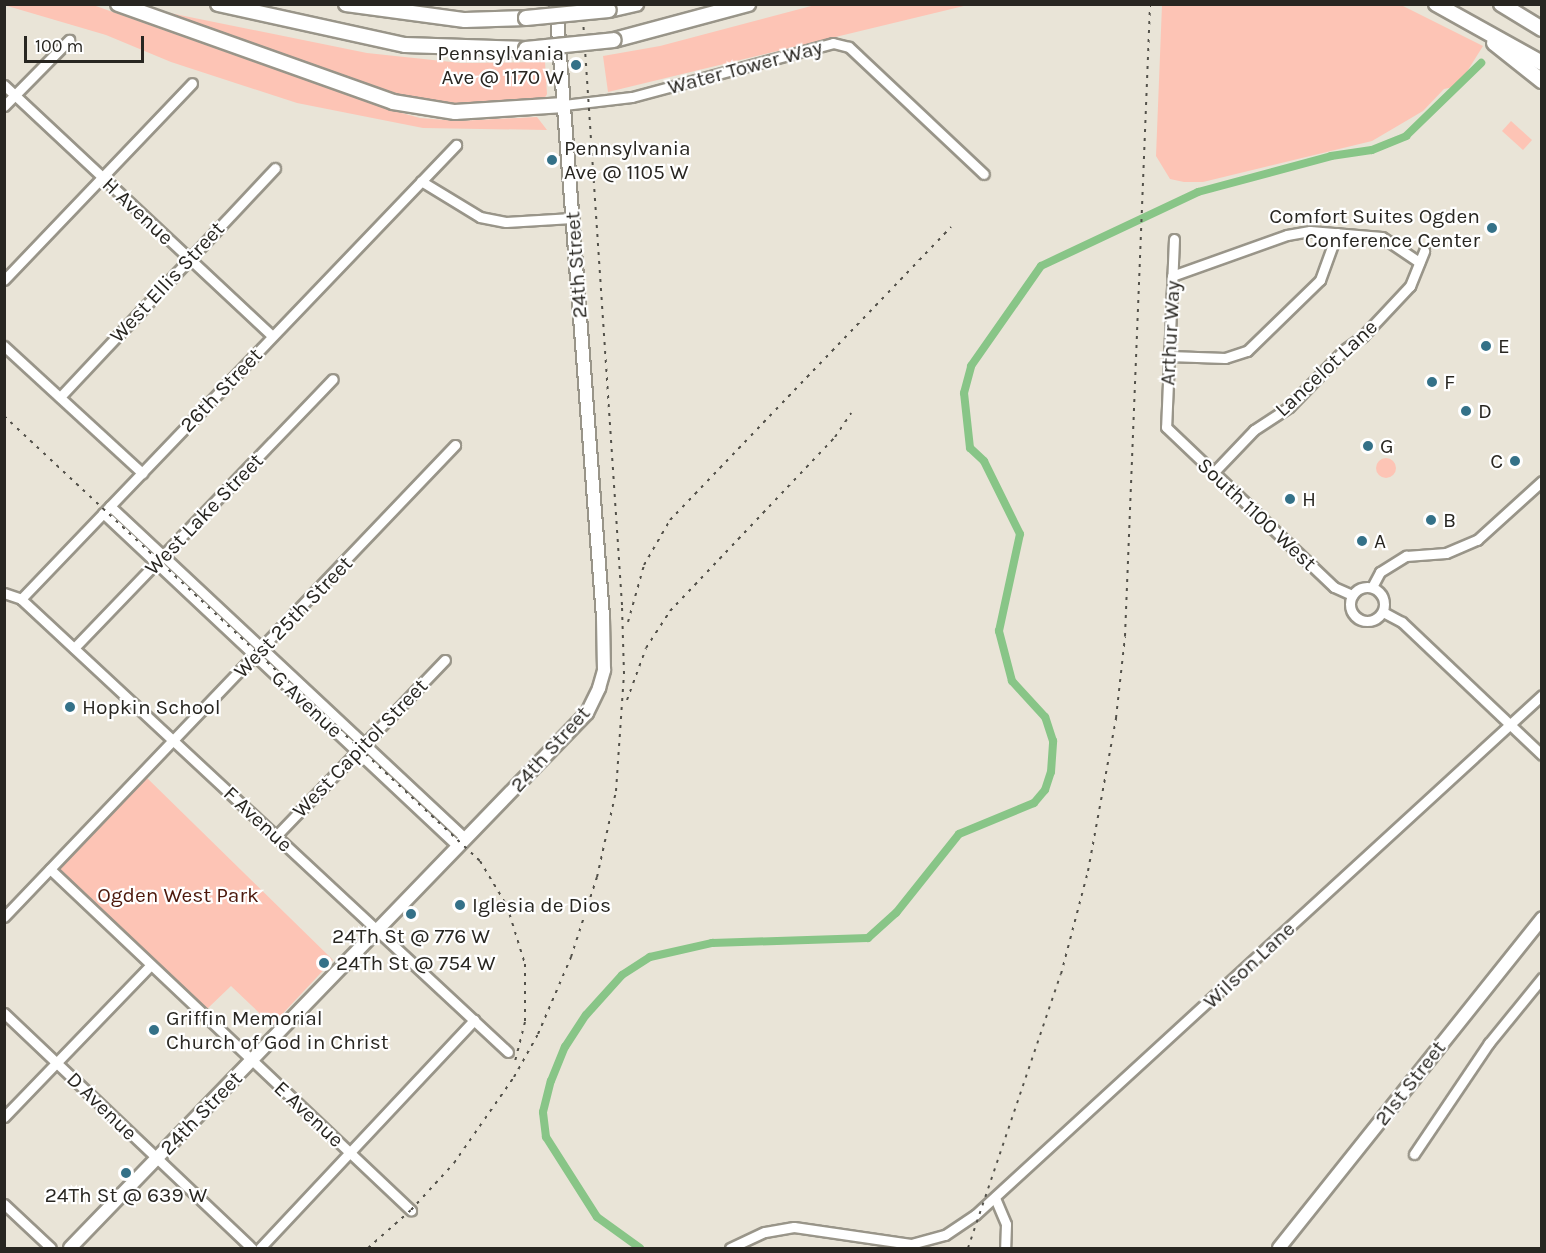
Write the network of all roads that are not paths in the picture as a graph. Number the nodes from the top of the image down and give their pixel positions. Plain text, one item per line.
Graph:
1 (118, 4) edge
2 (218, 4) edge
3 (346, 4) edge
4 (556, 4) edge
5 (636, 4) edge
6 (748, 4) edge
7 (1436, 4) edge
8 (1501, 4) edge
9 (1457, 14) junction
10 (1542, 29) edge
11 (69, 40) dead end
12 (1542, 63) edge
13 (1542, 81) edge
14 (192, 83) dead end
15 (4, 85) edge
16 (15, 95) junction
17 (564, 105) junction
18 (4, 106) edge
19 (456, 145) dead end
20 (275, 168) dead end
21 (984, 174) dead end
22 (102, 176) junction
23 (421, 181) junction
24 (572, 218) junction
25 (1337, 233) junction
26 (1174, 239) dead end
27 (1424, 251) dead end
28 (189, 259) junction
29 (1419, 262) junction
30 (1172, 276) junction
31 (4, 280) edge
32 (272, 336) junction
33 (4, 346) edge
34 (1169, 356) junction
35 (333, 379) dead end
36 (60, 397) junction
37 (1166, 428) joint
38 (455, 445) dead end
39 (142, 473) junction
40 (1213, 473) junction
41 (1542, 482) edge
42 (106, 510) junction
43 (159, 560) junction
44 (1372, 587) junction
45 (4, 593) edge
46 (1352, 595) junction
47 (21, 599) junction
48 (1383, 612) junction
49 (74, 648) junction
50 (259, 653) junction
51 (445, 660) dead end
52 (1542, 694) edge
53 (1509, 724) junction
54 (173, 740) junction
55 (360, 747) junction
56 (1542, 755) edge
57 (276, 836) junction
58 (462, 842) junction
59 (50, 869) junction
60 (4, 916) edge
61 (1542, 918) edge
62 (377, 930) junction
63 (151, 965) junction
64 (1542, 978) edge
65 (4, 1013) edge
66 (474, 1020) junction
67 (508, 1052) dead end
68 (252, 1060) junction
69 (57, 1063) junction
70 (4, 1117) edge
71 (350, 1152) junction
72 (1414, 1154) dead end
73 (157, 1158) junction
74 (995, 1198) junction
75 (4, 1204) edge
76 (411, 1210) dead end
77 (51, 1248) edge
78 (70, 1248) edge
79 (252, 1248) edge
80 (260, 1248) edge
81 (730, 1248) edge
82 (1005, 1248) edge
83 (1279, 1248) edge

1 - 17 highway
2 - 6 highway, bridge
3 - 5 highway, bridge
4 - 17 main road, 24th Street
7 - 9 highway
8 - 10 highway
9 - 12 highway
9 - 13 highway
11 - 16 street
14 - 22 street
15 - 16 street, H Avenue
16 - 18 street
16 - 22 street, H Avenue
17 - 21 street, Water Tower Way
17 - 24 main road, 24th Street
19 - 23 street, 26th Street
20 - 28 street, West Ellis Street
22 - 28 street, H Avenue
22 - 31 street
23 - 24 street
23 - 32 street, 26th Street
24 - 58 main road, 24th Street
25 - 29 street
25 - 30 street
25 - 34 street
26 - 30 street, Arthur Way
27 - 29 street, Lancelot Lane
28 - 32 street, H Avenue
28 - 36 street, West Ellis Street
29 - 40 street, Lancelot Lane
30 - 34 street, Arthur Way
32 - 39 street, 26th Street
33 - 36 street
34 - 37 street, Arthur Way
35 - 43 street, West Lake Street
36 - 39 street
37 - 40 street, South 1100 West
38 - 50 street, West 25th Street
39 - 42 street, 26th Street
40 - 46 street, South 1100 West
41 - 44 street
42 - 43 street, G Avenue
42 - 47 street, 26th Street
43 - 49 street, West Lake Street
43 - 50 street, G Avenue
44 - 46 street
44 - 48 street
45 - 47 street, F Avenue
46 - 48 street
47 - 49 street, F Avenue
48 - 53 street
49 - 54 street, F Avenue
50 - 54 street, West 25th Street
50 - 55 street, G Avenue
51 - 55 street, West Capitol Street
52 - 53 street, Wilson Lane
53 - 56 street
53 - 74 street, Wilson Lane
54 - 57 street, F Avenue
54 - 59 street, West 25th Street
55 - 57 street, West Capitol Street
55 - 58 street, G Avenue
57 - 62 street, F Avenue
58 - 62 main road, 24th Street
59 - 60 street, West 25th Street
59 - 63 street, E Avenue
61 - 83 main road, 21st Street
62 - 66 street, F Avenue
62 - 68 main road, 24th Street
63 - 68 street, E Avenue
63 - 69 street
64 - 72 street
65 - 69 street, D Avenue
66 - 67 street, F Avenue
66 - 71 street
68 - 71 street, E Avenue
68 - 73 main road, 24th Street
69 - 70 street
69 - 73 street, D Avenue
71 - 76 street, E Avenue
71 - 80 street
73 - 78 main road, 24th Street
73 - 79 street, D Avenue
74 - 81 street, Wilson Lane
74 - 82 street
75 - 77 street

